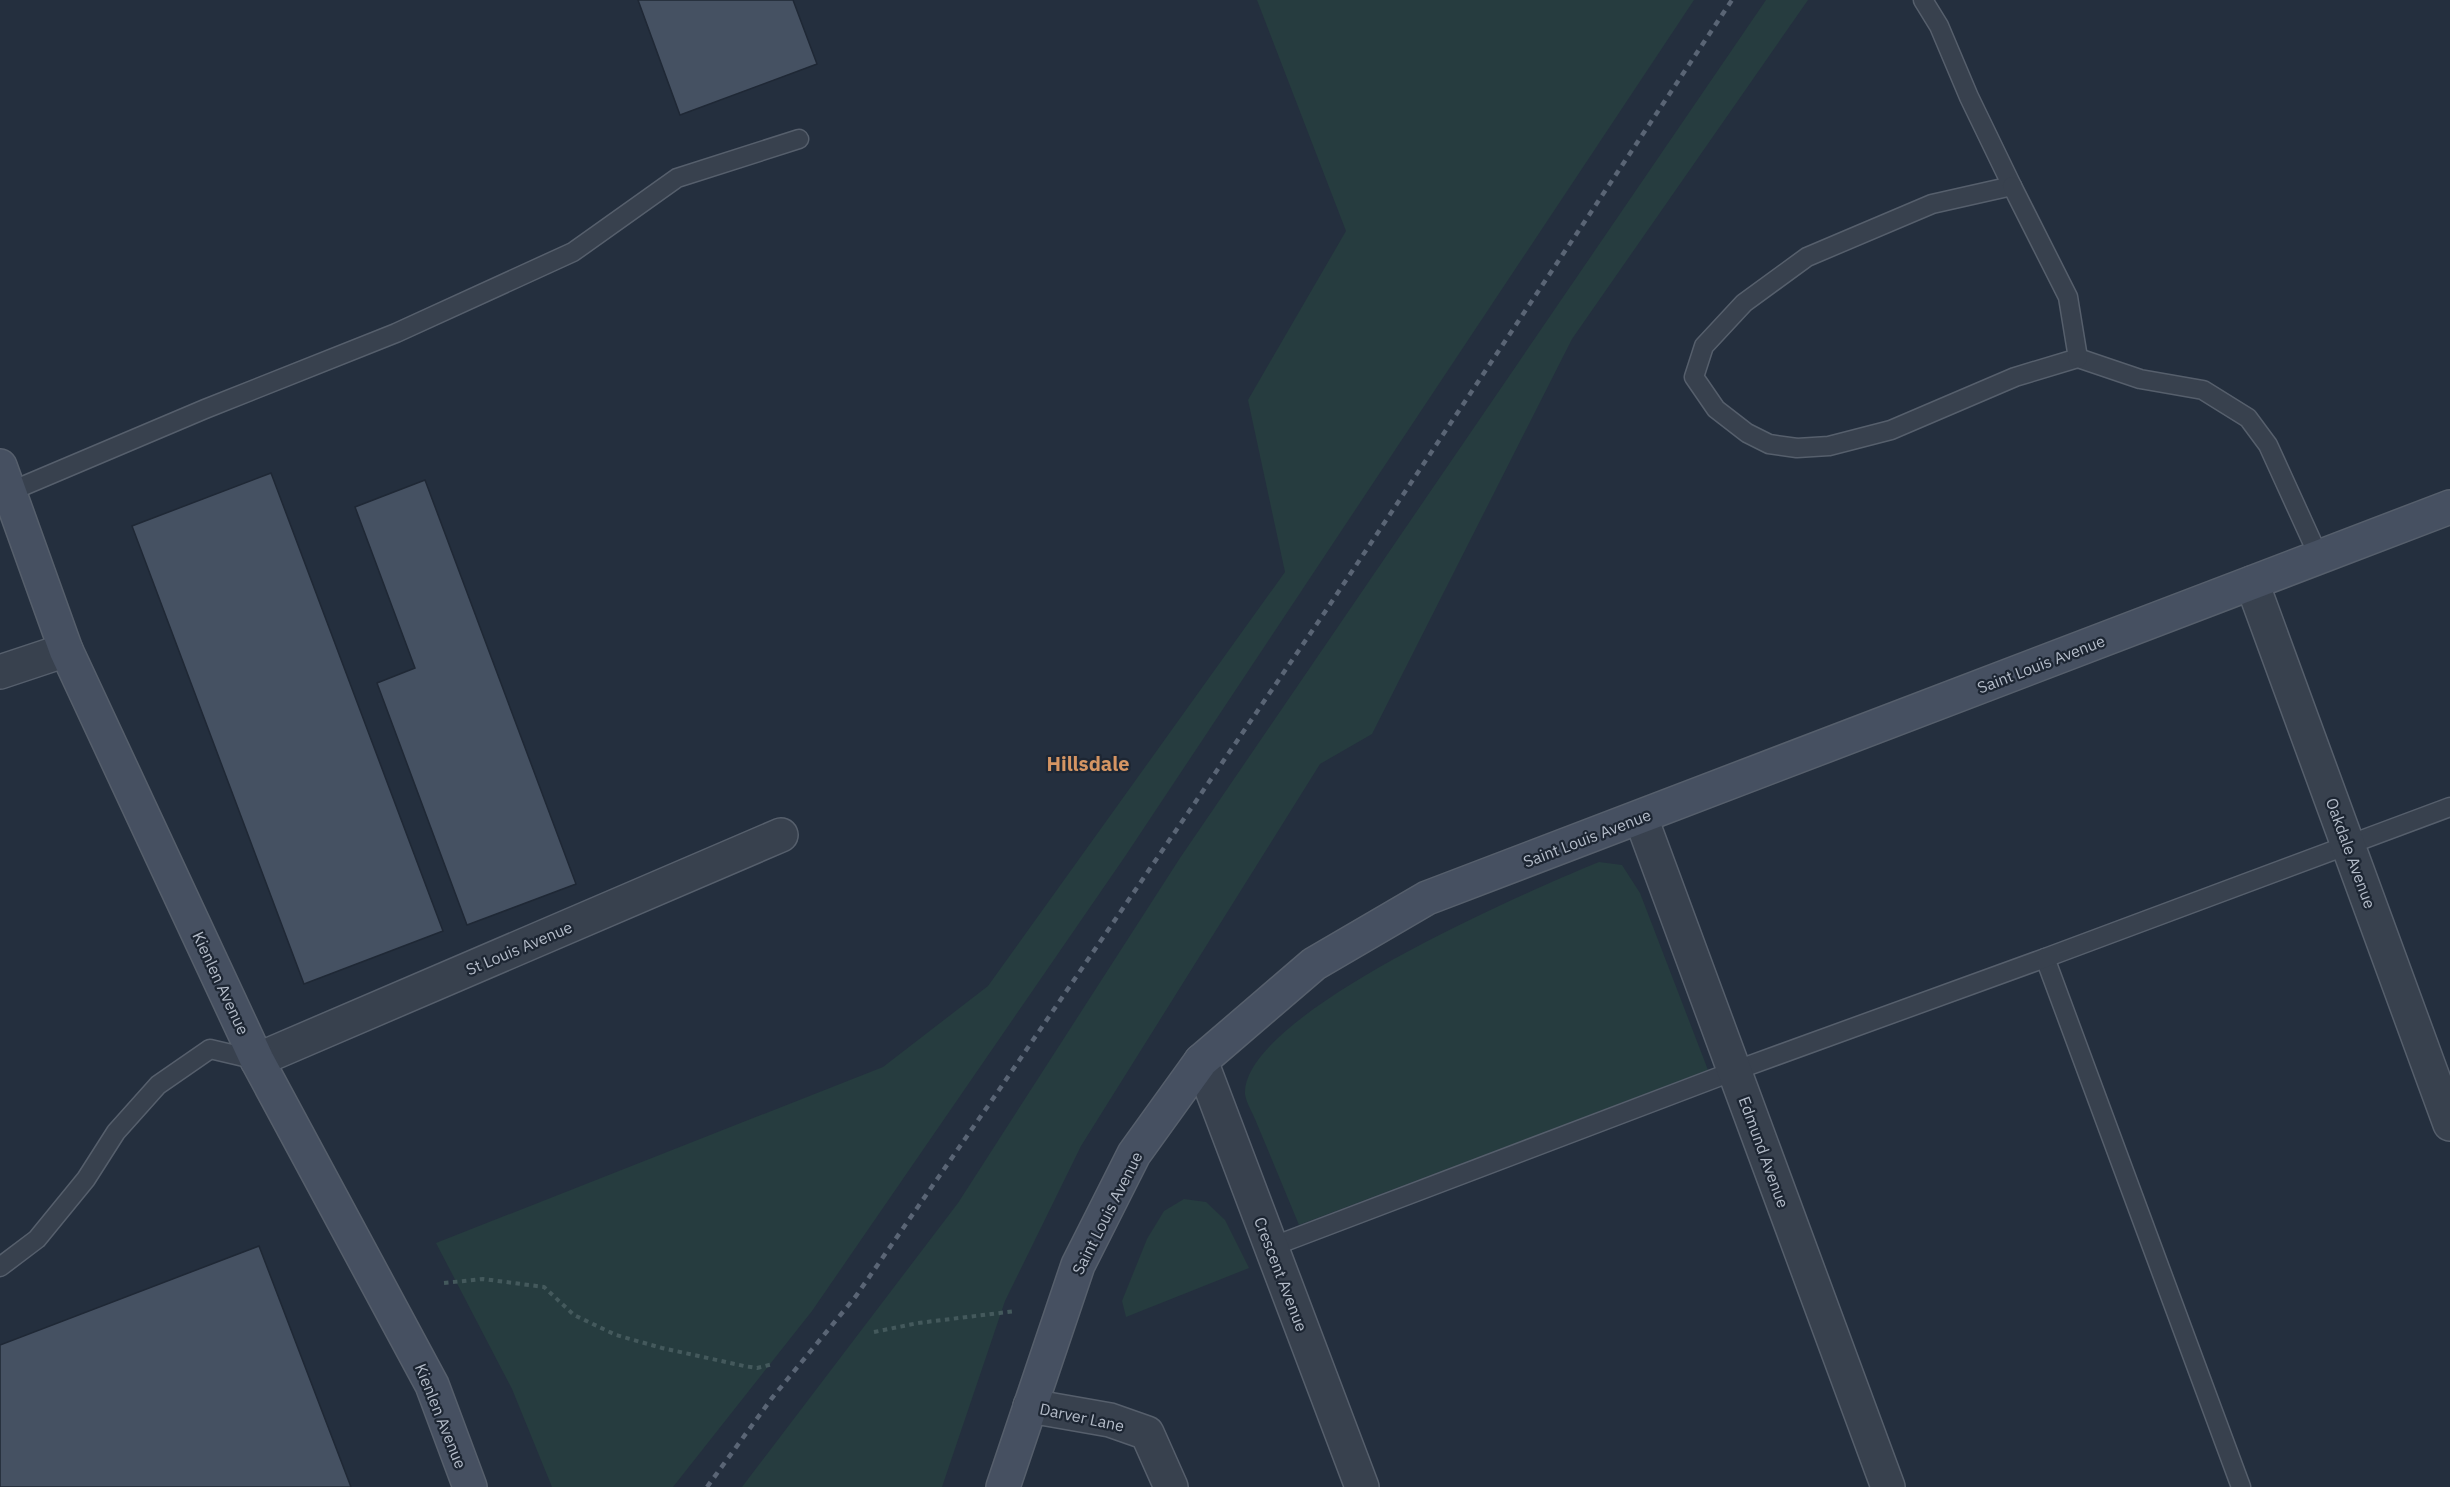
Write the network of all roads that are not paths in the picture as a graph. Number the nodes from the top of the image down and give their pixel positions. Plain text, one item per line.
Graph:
1 (1923, 0) edge
2 (799, 139) dead end
3 (2012, 186) junction
4 (2078, 358) junction
5 (4, 479) edge
6 (2450, 507) edge
7 (2319, 557) junction
8 (2252, 583) junction
9 (66, 650) junction
10 (0, 672) edge
11 (2450, 807) edge
12 (1641, 818) junction
13 (782, 835) dead end
14 (2348, 845) junction
15 (2045, 958) junction
16 (257, 1060) junction
17 (1201, 1061) junction
18 (1734, 1071) junction
19 (2450, 1124) edge
20 (1271, 1247) junction
21 (0, 1267) edge
22 (1030, 1406) junction
23 (470, 1487) edge
24 (1003, 1487) edge
25 (1171, 1487) edge
26 (1362, 1487) edge
27 (1888, 1487) edge
28 (2241, 1487) edge

1 - 3 lane
2 - 5 lane
3 - 4 lane
3 - 4 lane
4 - 7 lane
5 - 9 street, Kienlen Avenue
6 - 7 street, Saint Louis Avenue
7 - 8 street, Saint Louis Avenue
8 - 12 street, Saint Louis Avenue
8 - 14 street, Oakdale Avenue
9 - 10 street
9 - 16 street, Kienlen Avenue
11 - 14 lane
12 - 17 street, Saint Louis Avenue
12 - 18 street, Edmund Avenue
13 - 16 street, St Louis Avenue
14 - 15 lane
14 - 19 street, Oakdale Avenue
15 - 18 lane
15 - 28 lane
16 - 21 lane
16 - 23 street, Kienlen Avenue
17 - 20 street, Crescent Avenue
17 - 22 street, Saint Louis Avenue
18 - 20 lane
18 - 27 street, Edmund Avenue
20 - 26 street, Crescent Avenue
22 - 24 street, Saint Louis Avenue
22 - 25 street, Darver Lane

